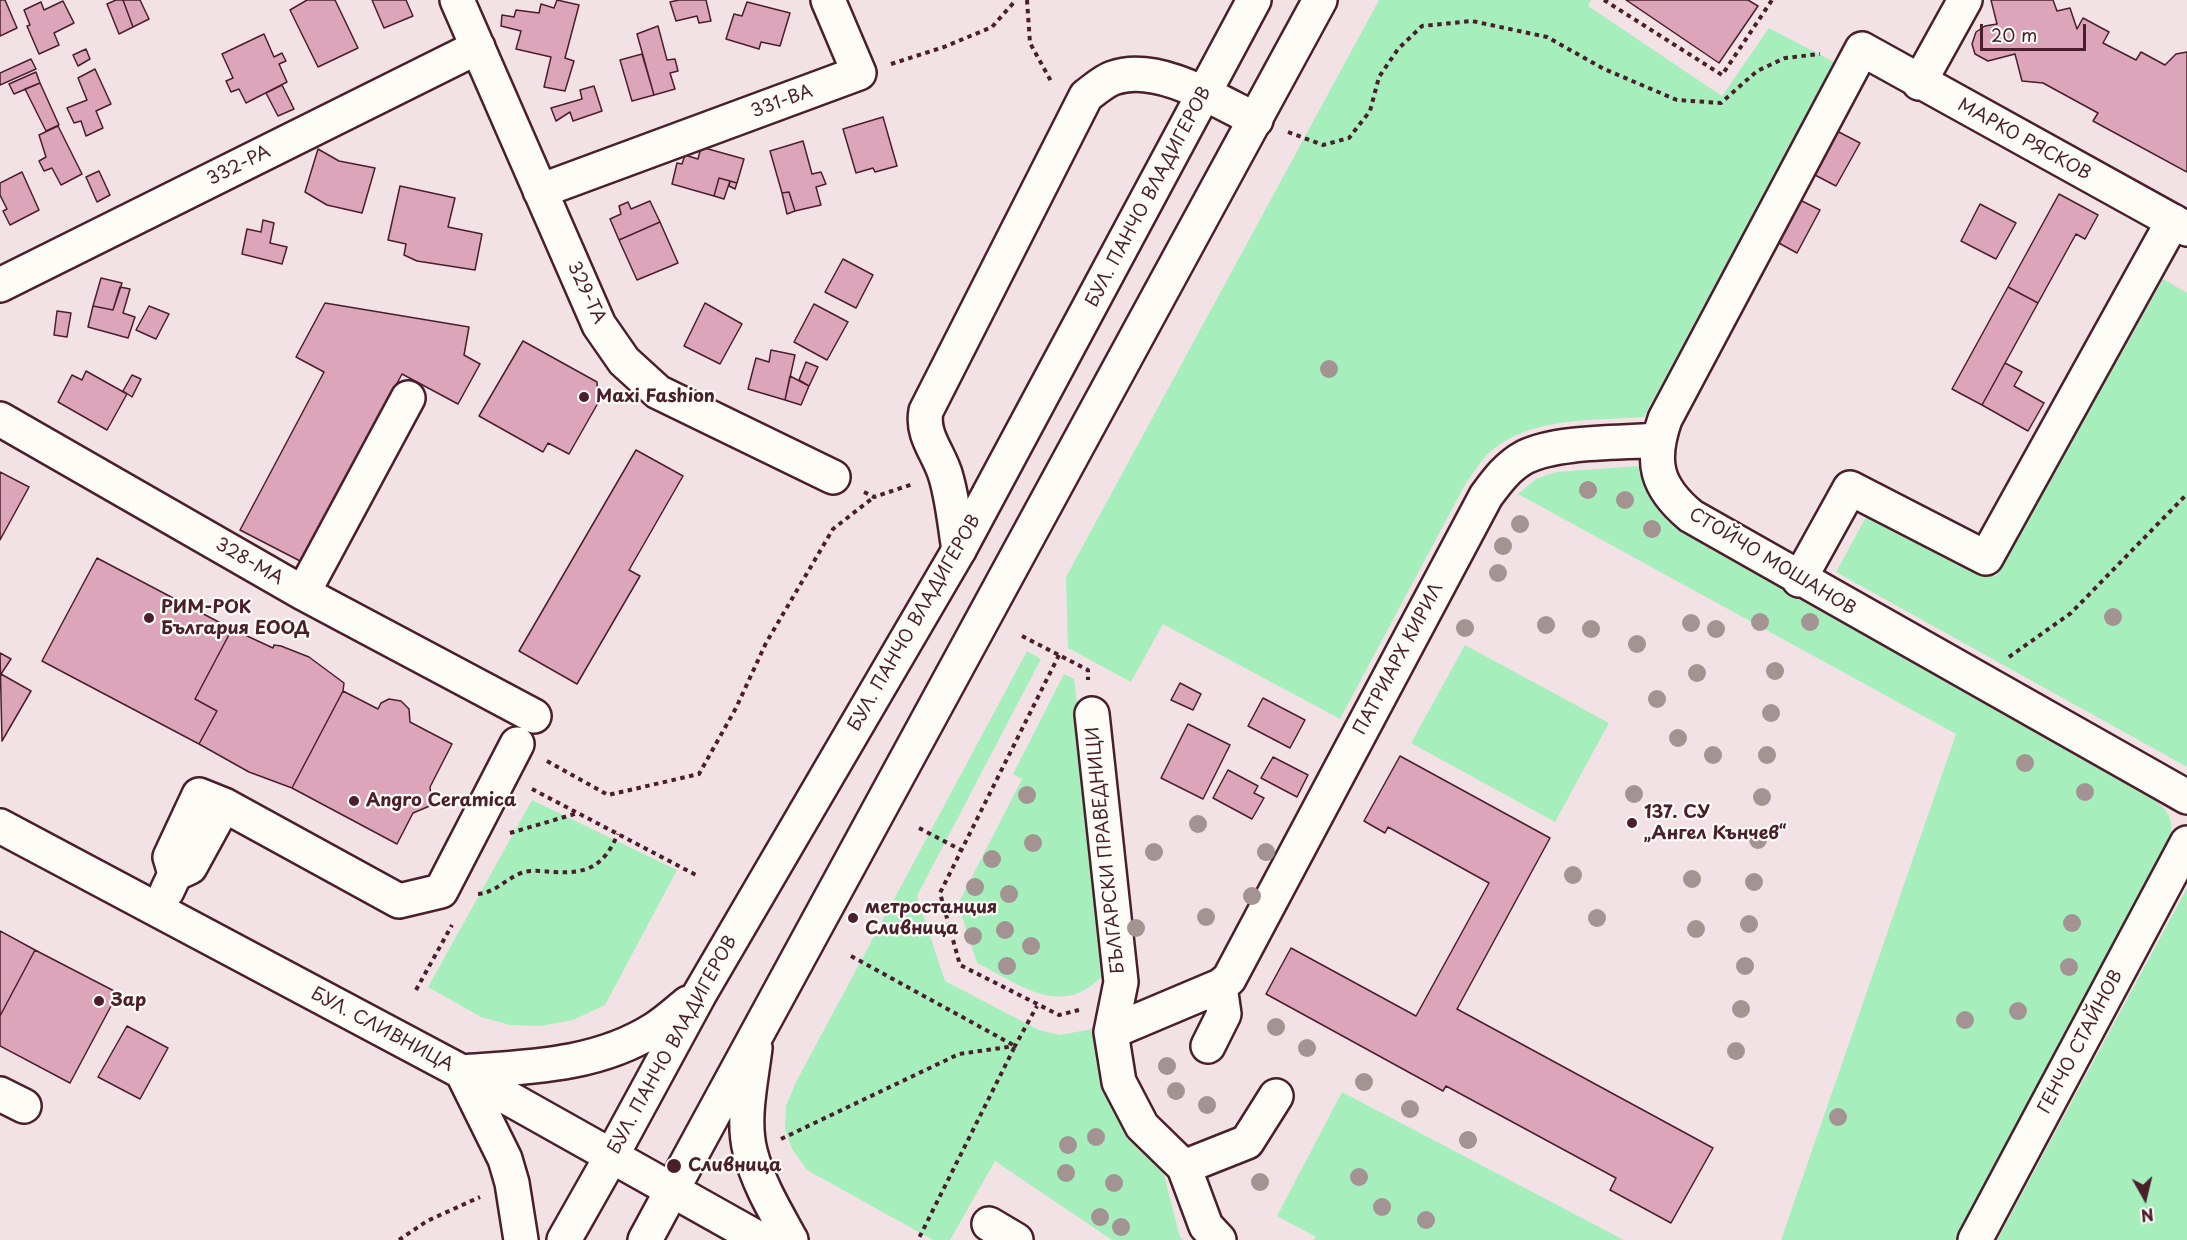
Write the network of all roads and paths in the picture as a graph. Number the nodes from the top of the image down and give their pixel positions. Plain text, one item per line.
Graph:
1 (457, 0) edge
2 (828, 0) edge
3 (1016, 0) edge
4 (1027, 0) edge
5 (1254, 0) edge
6 (1320, 0) edge
7 (1604, 0) edge
8 (1772, 0) edge
9 (1965, 0) edge
10 (478, 47) junction
11 (1862, 49) junction
12 (859, 74) junction
13 (1919, 83) junction
14 (1204, 94) junction
15 (1256, 120) junction
16 (1074, 122) junction
17 (540, 191) junction
18 (2180, 225) edge
19 (0, 285) edge
20 (408, 398) dead end
21 (0, 419) edge
22 (1658, 440) junction
23 (945, 473) junction
24 (833, 477) joint
25 (2187, 494) edge
26 (874, 497) junction
27 (959, 550) junction
28 (1799, 580) junction
29 (303, 593) junction
30 (1022, 636) dead end
31 (1059, 655) junction
32 (1970, 676) junction
33 (1092, 714) joint
34 (534, 716) dead end
35 (517, 744) joint
36 (502, 773) junction
37 (2187, 797) edge
38 (578, 813) junction
39 (0, 826) edge
40 (919, 828) dead end
41 (618, 834) junction
42 (501, 836) dead end
43 (2187, 843) edge
44 (961, 850) junction
45 (696, 875) dead end
46 (469, 894) dead end
47 (156, 911) junction
48 (851, 956) dead end
49 (1220, 987) junction
50 (699, 995) junction
51 (758, 1029) junction
52 (1112, 1032) junction
53 (1015, 1046) junction
54 (1208, 1046) dead end
55 (462, 1072) junction
56 (1276, 1096) dead end
57 (774, 1142) dead end
58 (611, 1157) junction
59 (1184, 1167) junction
60 (672, 1190) junction
61 (482, 1196) dead end
62 (399, 1240) edge
63 (521, 1240) edge
64 (564, 1240) edge
65 (645, 1240) edge
66 (761, 1240) edge
67 (791, 1240) edge
68 (918, 1240) edge
69 (1219, 1240) edge
70 (1975, 1240) edge

1 - 10 street, 329-ТА
2 - 12 street
3 - 12 path
4 - 16 path
5 - 14 street, БУЛ. ПАНЧО ВЛАДИГЕРОВ
6 - 15 street
7 - 8 path
9 - 13 street
10 - 17 street, 329-ТА
10 - 19 street, 332-РА
11 - 13 street, МАРКО РЯСКОВ
11 - 15 path
11 - 22 street, СТОЙЧО МОШАНОВ
12 - 17 street, 331-ВА
13 - 18 street, МАРКО РЯСКОВ
14 - 15 street
14 - 16 street
14 - 27 street, БУЛ. ПАНЧО ВЛАДИГЕРОВ
15 - 51 street
16 - 23 street
17 - 24 street, 329-ТА
18 - 28 street
20 - 29 street
21 - 29 street, 328-МА
22 - 28 street, СТОЙЧО МОШАНОВ
22 - 49 street, ПАТРИАРХ КИРИЛ
23 - 26 path
23 - 27 street
24 - 26 path
25 - 32 path
26 - 35 path
27 - 50 street, БУЛ. ПАНЧО ВЛАДИГЕРОВ
28 - 32 street, СТОЙЧО МОШАНОВ
29 - 34 street, 328-МА
30 - 31 path
31 - 33 path
31 - 44 path
32 - 37 street, СТОЙЧО МОШАНОВ
33 - 52 street, БЪЛГАРСКИ ПРАВЕДНИЦИ
35 - 36 street
36 - 38 path
36 - 47 street
38 - 41 path
38 - 42 path
39 - 47 street, БУЛ. СЛИВНИЦА
40 - 44 path
41 - 45 path
41 - 46 path
43 - 70 street, ГЕНЧО СТАЙНОВ
44 - 53 path
47 - 55 street, БУЛ. СЛИВНИЦА
48 - 53 path
49 - 52 street
49 - 54 street
50 - 55 street
50 - 58 street, БУЛ. ПАНЧО ВЛАДИГЕРОВ
51 - 60 street
51 - 67 street
52 - 59 street, БЪЛГАРСКИ ПРАВЕДНИЦИ
53 - 57 path
53 - 68 path
55 - 58 street, БУЛ. СЛИВНИЦА
55 - 63 street
56 - 59 street
58 - 60 street, БУЛ. СЛИВНИЦА
58 - 64 street, БУЛ. ПАНЧО ВЛАДИГЕРОВ
59 - 69 street, БЪЛГАРСКИ ПРАВЕДНИЦИ
60 - 65 street
60 - 66 street, БУЛ. СЛИВНИЦА
61 - 62 path

